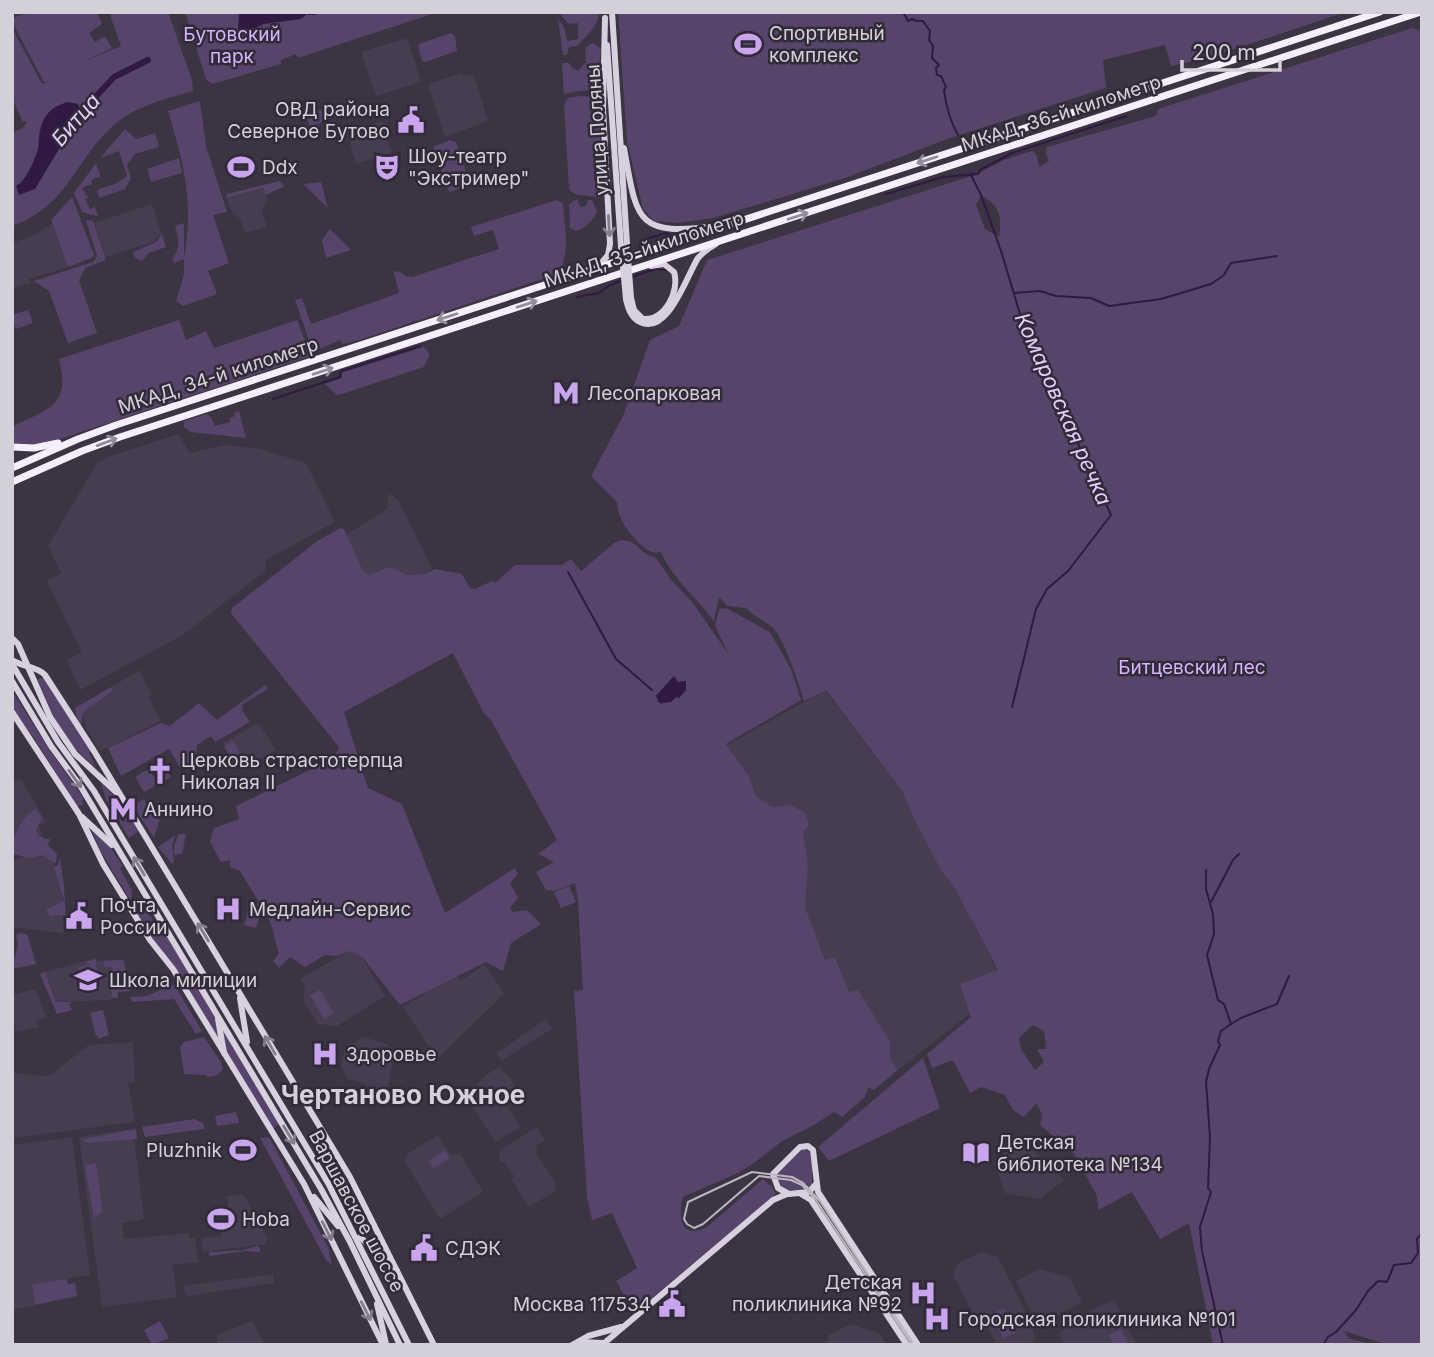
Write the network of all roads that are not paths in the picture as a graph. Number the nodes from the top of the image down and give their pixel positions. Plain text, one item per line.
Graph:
1 (612, 12) edge
2 (1380, 12) edge
3 (1421, 12) edge
4 (605, 15) edge
5 (619, 128) junction
6 (604, 133) junction
7 (881, 175) joint
8 (884, 187) joint
9 (617, 190) junction
10 (735, 223) junction
11 (733, 237) junction
12 (624, 245) junction
13 (642, 267) junction
14 (594, 269) junction
15 (628, 298) junction
16 (409, 329) joint
17 (413, 341) joint
18 (96, 432) junction
19 (12, 447) edge
20 (12, 468) edge
21 (12, 482) edge
22 (12, 638) edge
23 (12, 662) edge
24 (12, 681) edge
25 (12, 712) edge
26 (125, 801) junction
27 (79, 814) junction
28 (127, 863) junction
29 (239, 991) junction
30 (217, 1013) junction
31 (249, 1051) junction
32 (225, 1057) junction
33 (774, 1181) junction
34 (304, 1184) junction
35 (816, 1184) junction
36 (789, 1194) junction
37 (801, 1194) junction
38 (774, 1200) junction
39 (351, 1227) junction
40 (349, 1240) junction
41 (397, 1271) junction
42 (373, 1289) junction
43 (622, 1326) junction
44 (573, 1344) edge
45 (603, 1344) edge
46 (384, 1345) edge
47 (400, 1345) edge
48 (409, 1345) edge
49 (434, 1345) edge
50 (907, 1345) edge
51 (918, 1345) edge

1 - 5 main road, улица Поляны
2 -> 7 highway, МКАД, 36-й километр
3 - 8 highway, МКАД, 36-й километр
4 - 6 main road
4 - 9 main road, улица Поляны
5 - 10 main road
5 - 12 main road, улица Поляны
6 - 9 main road
6 -> 14 main road
7 - 10 highway, МКАД, 35-й километр
11 -> 8 highway, МКАД, 35-й километр
9 - 12 main road, улица Поляны
10 - 14 highway, МКАД, 35-й километр
11 - 13 highway, МКАД, 35-й километр
11 - 15 main road
12 - 15 main road, bridge
13 - 15 main road
17 -> 13 highway, МКАД, 35-й километр
14 -> 16 highway, МКАД, 35-й километр
16 - 18 highway, МКАД, 34-й километр
21 -> 17 highway, МКАД, 34-й километр
18 - 19 highway
18 - 20 highway, МКАД, 34-й километр
22 - 26 main road, bridge
23 - 26 main road
31 -> 23 main road, Варшавское шоссе
24 -> 28 main road, Варшавское шоссе
25 - 27 main road
29 -> 26 main road
27 - 28 main road
27 - 32 main road
28 - 30 main road, Варшавское шоссе
29 - 31 main road
41 -> 29 main road
30 - 32 main road
30 -> 40 main road, Варшавское шоссе
31 - 39 main road, Варшавское шоссе
32 - 34 main road
33 - 35 main road
33 - 36 main road
33 - 38 main road
34 - 40 main road
34 -> 46 main road
35 - 37 main road
35 - 51 main road
36 - 37 main road
36 - 38 main road
37 - 50 main road
38 - 43 main road
39 - 41 main road
39 - 48 main road, Варшавское шоссе
40 - 42 main road, Варшавское шоссе
41 - 49 main road
42 - 46 main road
42 - 47 main road, Варшавское шоссе
43 - 44 main road
43 - 45 main road
44 - 45 main road

